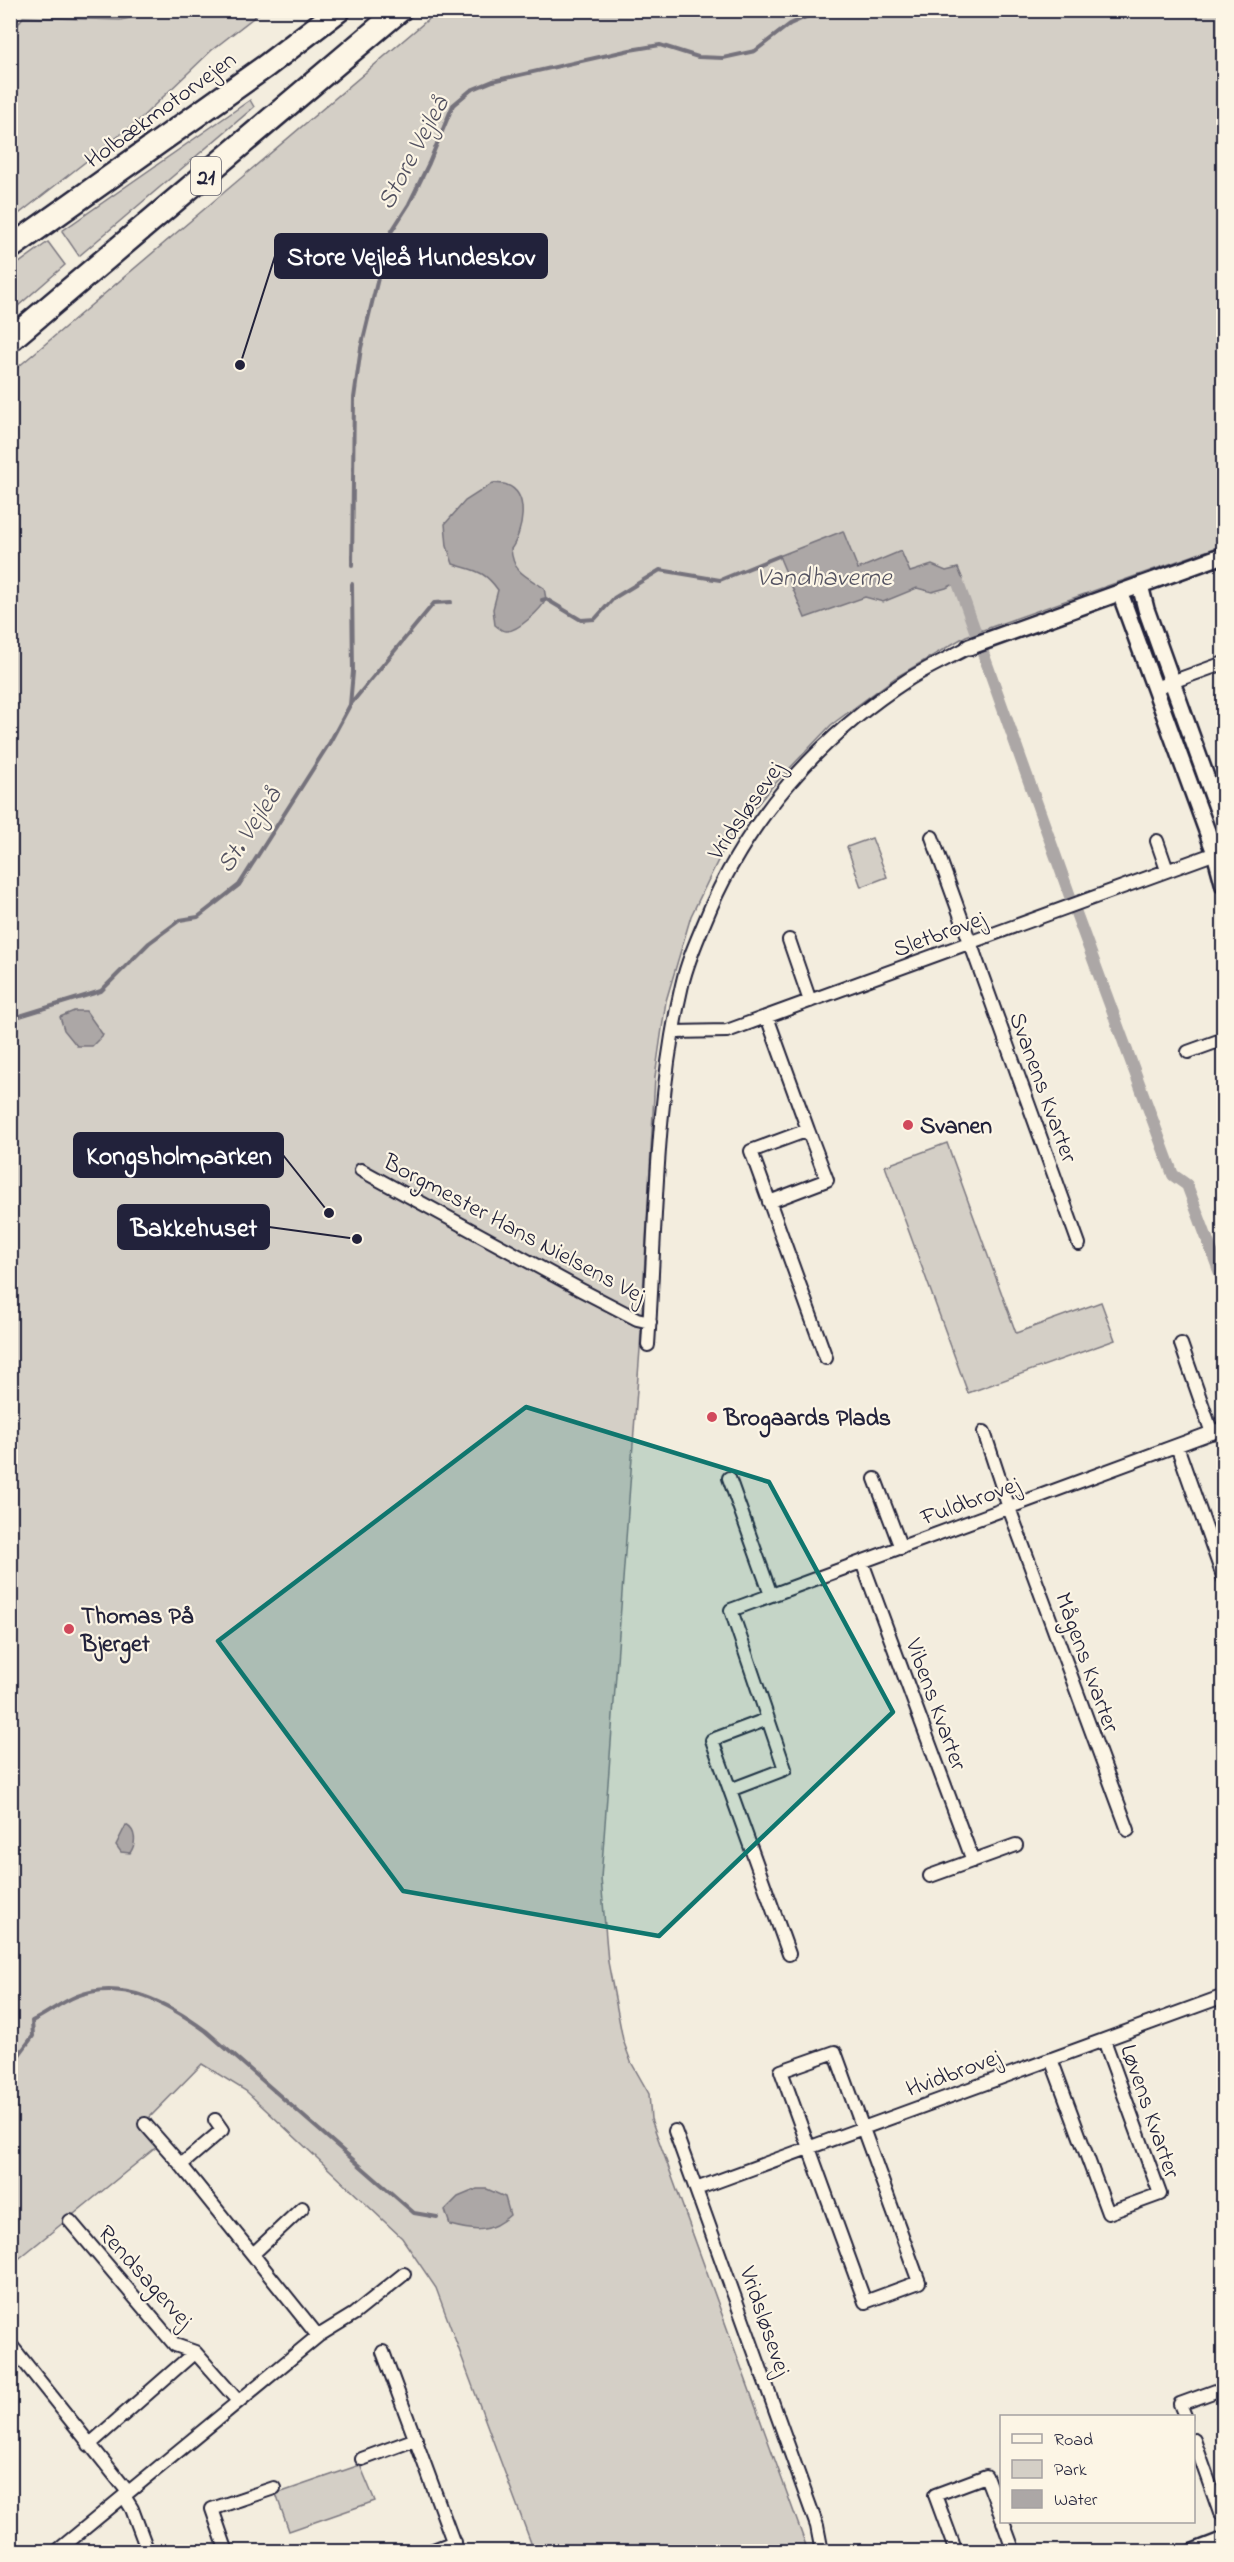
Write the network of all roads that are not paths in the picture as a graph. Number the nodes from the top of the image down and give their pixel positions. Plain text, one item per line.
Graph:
1 (339, 10) edge
2 (400, 10) edge
3 (10, 248) edge
4 (10, 340) edge
5 (1224, 555) edge
6 (1140, 585) junction
7 (1120, 593) junction
8 (969, 647) joint
9 (1224, 663) edge
10 (1172, 682) junction
11 (1155, 688) junction
12 (1224, 827) edge
13 (932, 837) dead end
14 (1157, 841) dead end
15 (1219, 851) edge
16 (1167, 870) junction
17 (1224, 886) edge
18 (789, 940) dead end
19 (969, 945) junction
20 (810, 1001) junction
21 (767, 1017) junction
22 (673, 1032) junction
23 (1224, 1039) edge
24 (1188, 1052) dead end
25 (808, 1130) junction
26 (361, 1170) dead end
27 (769, 1202) junction
28 (1079, 1244) dead end
29 (650, 1323) junction
30 (1181, 1344) dead end
31 (648, 1346) dead end
32 (826, 1358) dead end
33 (1218, 1430) edge
34 (984, 1432) dead end
35 (1177, 1446) junction
36 (729, 1478) dead end
37 (875, 1479) dead end
38 (1009, 1508) junction
39 (901, 1548) junction
40 (862, 1562) junction
41 (1224, 1579) edge
42 (771, 1595) junction
43 (768, 1719) junction
44 (730, 1790) junction
45 (1128, 1830) dead end
46 (1016, 1845) dead end
47 (972, 1861) junction
48 (930, 1876) dead end
49 (789, 1954) dead end
50 (1224, 1996) edge
51 (1104, 2040) junction
52 (1052, 2059) junction
53 (215, 2120) dead end
54 (145, 2124) dead end
55 (862, 2127) junction
56 (675, 2131) dead end
57 (808, 2147) junction
58 (181, 2165) junction
59 (696, 2189) junction
60 (302, 2208) dead end
61 (70, 2221) dead end
62 (254, 2254) junction
63 (404, 2274) dead end
64 (318, 2336) junction
65 (10, 2344) edge
66 (195, 2352) junction
67 (383, 2352) dead end
68 (1224, 2388) edge
69 (238, 2401) junction
70 (1185, 2415) edge
71 (416, 2439) junction
72 (1195, 2443) edge
73 (89, 2445) junction
74 (362, 2459) dead end
75 (274, 2488) dead end
76 (126, 2494) junction
77 (1224, 2511) edge
78 (1000, 2514) edge
79 (1003, 2523) edge
80 (817, 2526) junction
81 (1224, 2540) edge
82 (455, 2547) edge
83 (61, 2550) edge
84 (148, 2552) edge
85 (227, 2552) edge
86 (428, 2552) edge
87 (822, 2552) edge
88 (832, 2552) edge
89 (956, 2552) edge
90 (1014, 2552) edge
91 (1193, 2552) edge

1 - 3 highway, Holbækmotorvejen / 21
2 - 4 highway, 21
5 - 6 street, Vridsløsevej
6 - 7 street, Vridsløsevej
6 - 10 street
7 - 8 street, Vridsløsevej
7 - 11 street
8 - 22 street, Vridsløsevej
9 - 10 street
10 - 11 street
10 - 12 street
11 - 15 street
13 - 19 street, Svanens Kvarter
14 - 16 street
15 - 16 street, Sletbrovej
15 - 17 street
16 - 19 street, Sletbrovej
18 - 20 street
19 - 20 street, Sletbrovej
19 - 28 street, Svanens Kvarter
20 - 21 street, Sletbrovej
21 - 22 street, Sletbrovej
21 - 25 street
22 - 29 street, Vridsløsevej
23 - 24 street
25 - 27 street
25 - 27 street
26 - 29 street, Borgmester Hans Nielsens Vej
27 - 32 street
29 - 31 street, Vridsløsevej
30 - 33 street
33 - 35 street, Fuldbrovej
34 - 38 street, Mågens Kvarter
35 - 38 street, Fuldbrovej
35 - 41 street
36 - 42 street
37 - 39 street
38 - 39 street, Fuldbrovej
38 - 45 street, Mågens Kvarter
39 - 40 street, Fuldbrovej
40 - 42 street, Fuldbrovej
40 - 47 street, Vibens Kvarter
42 - 43 street, Fuldbrovej
43 - 44 street
43 - 44 street
44 - 49 street
46 - 47 street
47 - 48 street
50 - 51 street, Hvidbrovej
51 - 52 street, Hvidbrovej
51 - 52 street, Løvens Kvarter
52 - 55 street, Hvidbrovej
53 - 58 street
54 - 58 street
55 - 57 street, Hvidbrovej
55 - 57 street
55 - 57 street
56 - 59 street, Vridsløsevej
57 - 59 street, Hvidbrovej
58 - 62 street
59 - 80 street, Vridsløsevej
60 - 62 street
61 - 66 street, Rendsagervej
62 - 64 street
63 - 64 street
64 - 69 street
65 - 73 street
66 - 69 street, Rendsagervej
66 - 73 street, Rendsagervej
67 - 71 street
68 - 70 street
69 - 76 street
71 - 74 street
71 - 82 street
72 - 77 street
73 - 76 street
75 - 85 street
76 - 83 street
76 - 84 street
78 - 89 street
79 - 90 street
80 - 87 street, Vridsløsevej
80 - 88 street, Vridsløsevej
81 - 91 street
82 - 86 street

